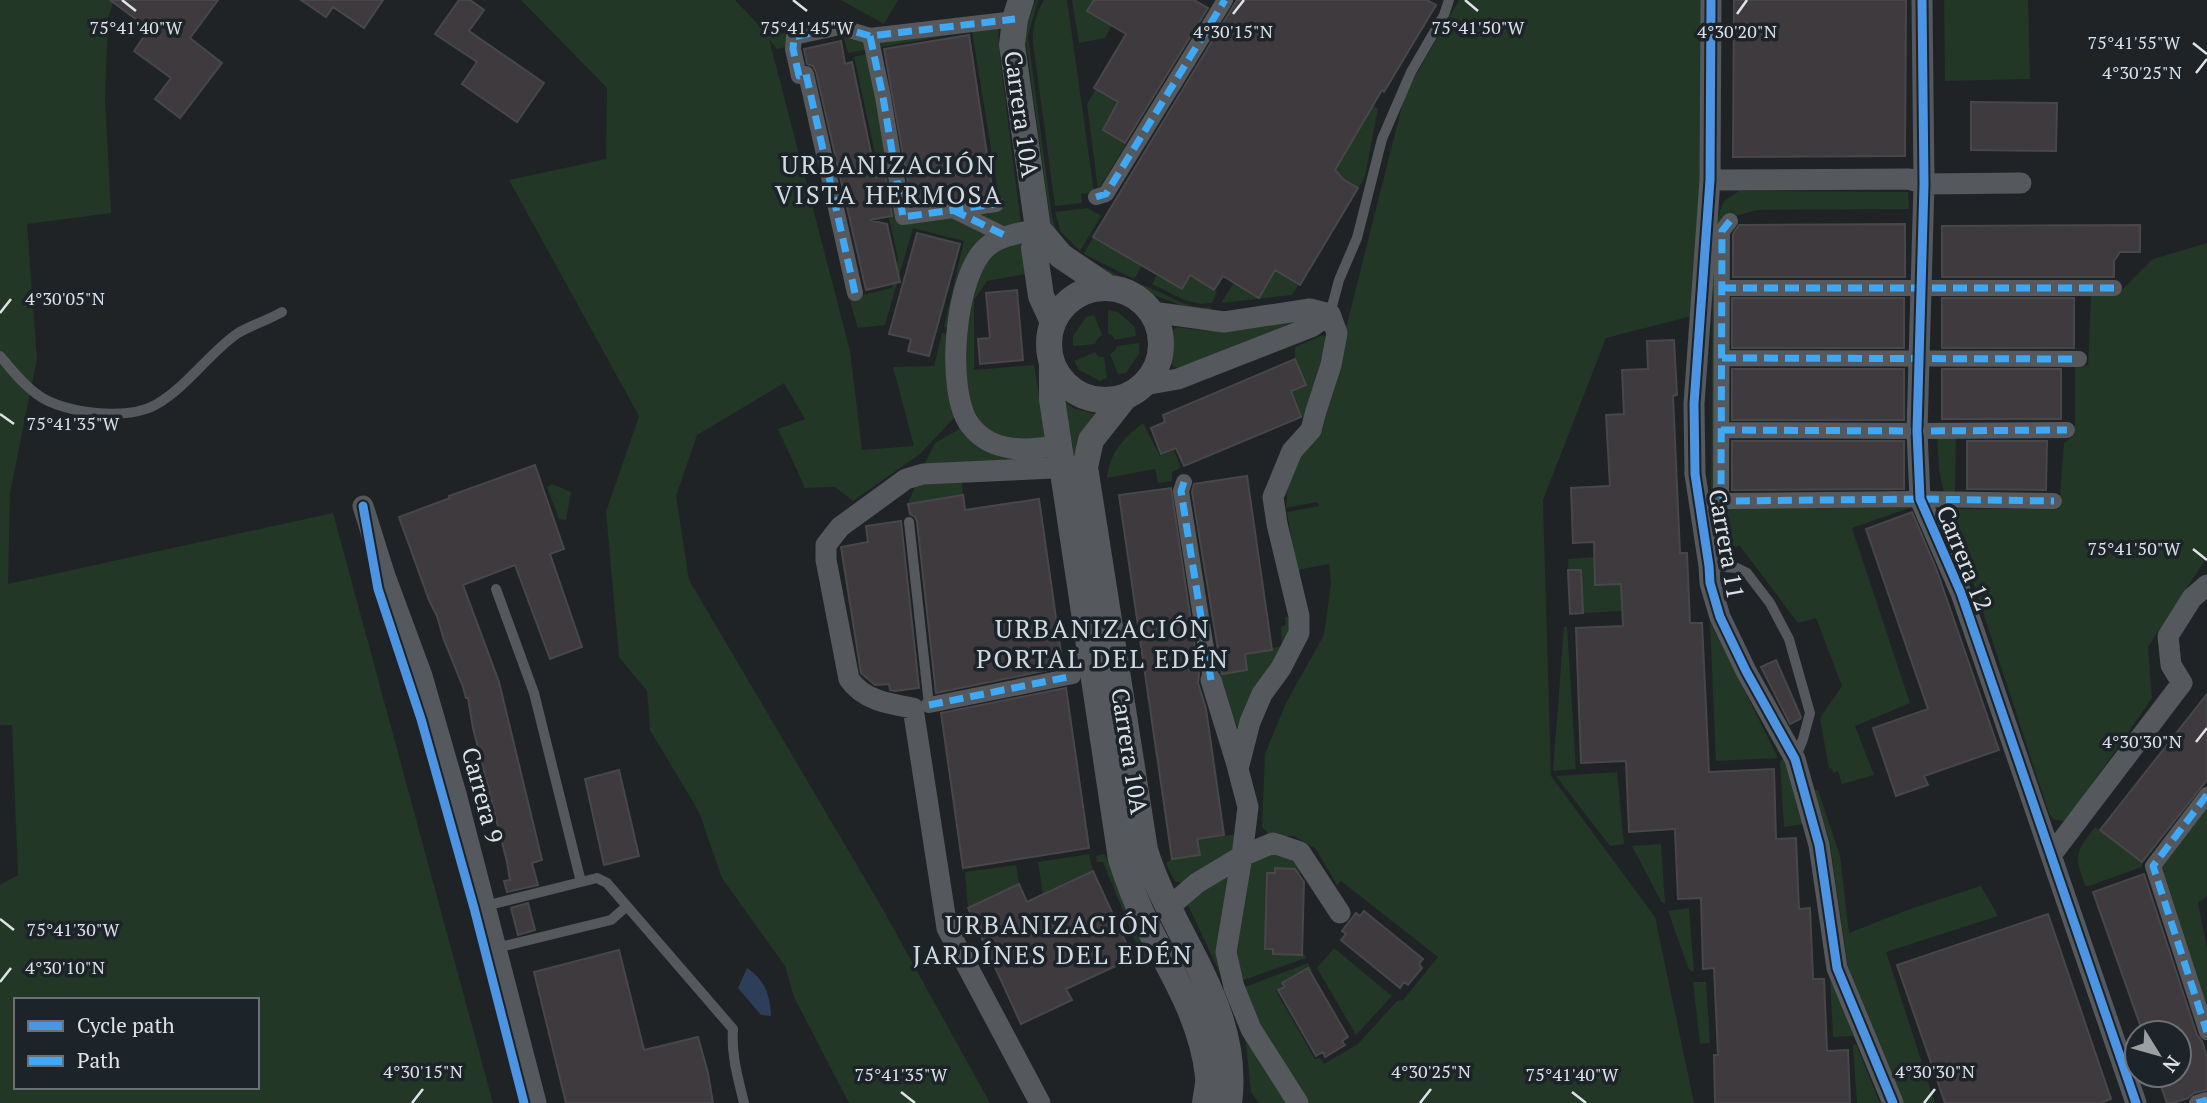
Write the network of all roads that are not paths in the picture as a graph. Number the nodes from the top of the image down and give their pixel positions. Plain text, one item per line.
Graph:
1 (1225, 0) edge
2 (1449, 0) edge
3 (1711, 0) edge
4 (1922, 0) edge
5 (1018, 9) edge
6 (870, 36) junction
7 (1710, 180) junction
8 (2021, 183) dead end
9 (1924, 184) junction
10 (1096, 197) dead end
11 (996, 204) dead end
12 (953, 210) junction
13 (1730, 221) dead end
14 (1038, 229) junction
15 (1006, 236) junction
16 (1921, 287) junction
17 (1107, 288) junction
18 (1722, 288) junction
19 (2114, 288) dead end
20 (855, 293) dead end
21 (282, 312) dead end
22 (1152, 312) junction
23 (1330, 314) junction
24 (1053, 322) junction
25 (0, 356) edge
26 (1722, 358) junction
27 (1919, 358) junction
28 (2079, 359) dead end
29 (1052, 365) junction
30 (1135, 391) junction
31 (1721, 430) junction
32 (2067, 430) dead end
33 (1917, 432) junction
34 (1069, 460) junction
35 (1184, 482) dead end
36 (1920, 499) junction
37 (2054, 501) dead end
38 (363, 506) dead end
39 (909, 523) dead end
40 (1709, 566) junction
41 (2206, 582) edge
42 (496, 589) dead end
43 (1073, 676) dead end
44 (1211, 680) joint
45 (921, 706) junction
46 (1795, 759) junction
47 (1238, 769) junction
48 (2207, 795) edge
49 (2052, 854) junction
50 (1242, 856) junction
51 (580, 882) junction
52 (485, 906) junction
53 (627, 906) junction
54 (1169, 907) junction
55 (1340, 913) dead end
56 (496, 948) junction
57 (2207, 1032) edge
58 (2207, 1100) edge
59 (536, 1103) edge
60 (744, 1103) edge
61 (1040, 1103) edge
62 (1205, 1103) edge
63 (1229, 1103) edge
64 (1298, 1103) edge
65 (1893, 1103) edge
66 (2136, 1103) edge
67 (2197, 1103) edge

1 - 10 street
2 - 23 lane
3 - 7 street, Carrera 11
4 - 9 street, Carrera 12
5 - 6 street
5 - 14 street, Carrera 10A
6 - 12 street
6 - 20 street
7 - 9 street
7 - 40 street, Carrera 11
8 - 9 street
9 - 16 street, Carrera 12
11 - 12 street
12 - 15 street
13 - 18 street
14 - 15 street
14 - 17 street
14 - 24 street, Carrera 10A
15 - 34 street
16 - 18 street
16 - 19 street
16 - 27 street, Carrera 12
17 - 22 street
17 - 24 street
18 - 26 street
21 - 25 lane
22 - 23 street
22 - 30 street
23 - 30 street
23 - 47 street
24 - 29 street
26 - 27 street
26 - 31 street
27 - 28 street
27 - 33 street, Carrera 12
29 - 30 street
29 - 34 street
30 - 34 street, Carrera 10A
31 - 33 street
31 - 36 street
32 - 33 street
33 - 36 street, Carrera 12
34 - 45 street
34 - 54 street, Carrera 10A
34 - 62 street
35 - 44 street
36 - 37 street
36 - 49 street, Carrera 12
38 - 52 street, Carrera 9
39 - 45 lane
40 - 46 street, Carrera 11
40 - 46 lane
41 - 49 street
42 - 51 lane
43 - 45 street
44 - 47 street
45 - 61 street
46 - 65 street, Carrera 11
47 - 50 street
48 - 57 street
49 - 66 street, Carrera 12
50 - 54 street
50 - 55 street
50 - 64 street
51 - 52 lane
51 - 53 lane
52 - 56 street, Carrera 9
53 - 56 lane
53 - 60 lane
54 - 63 street, Carrera 10A
56 - 59 street, Carrera 9
58 - 67 street

